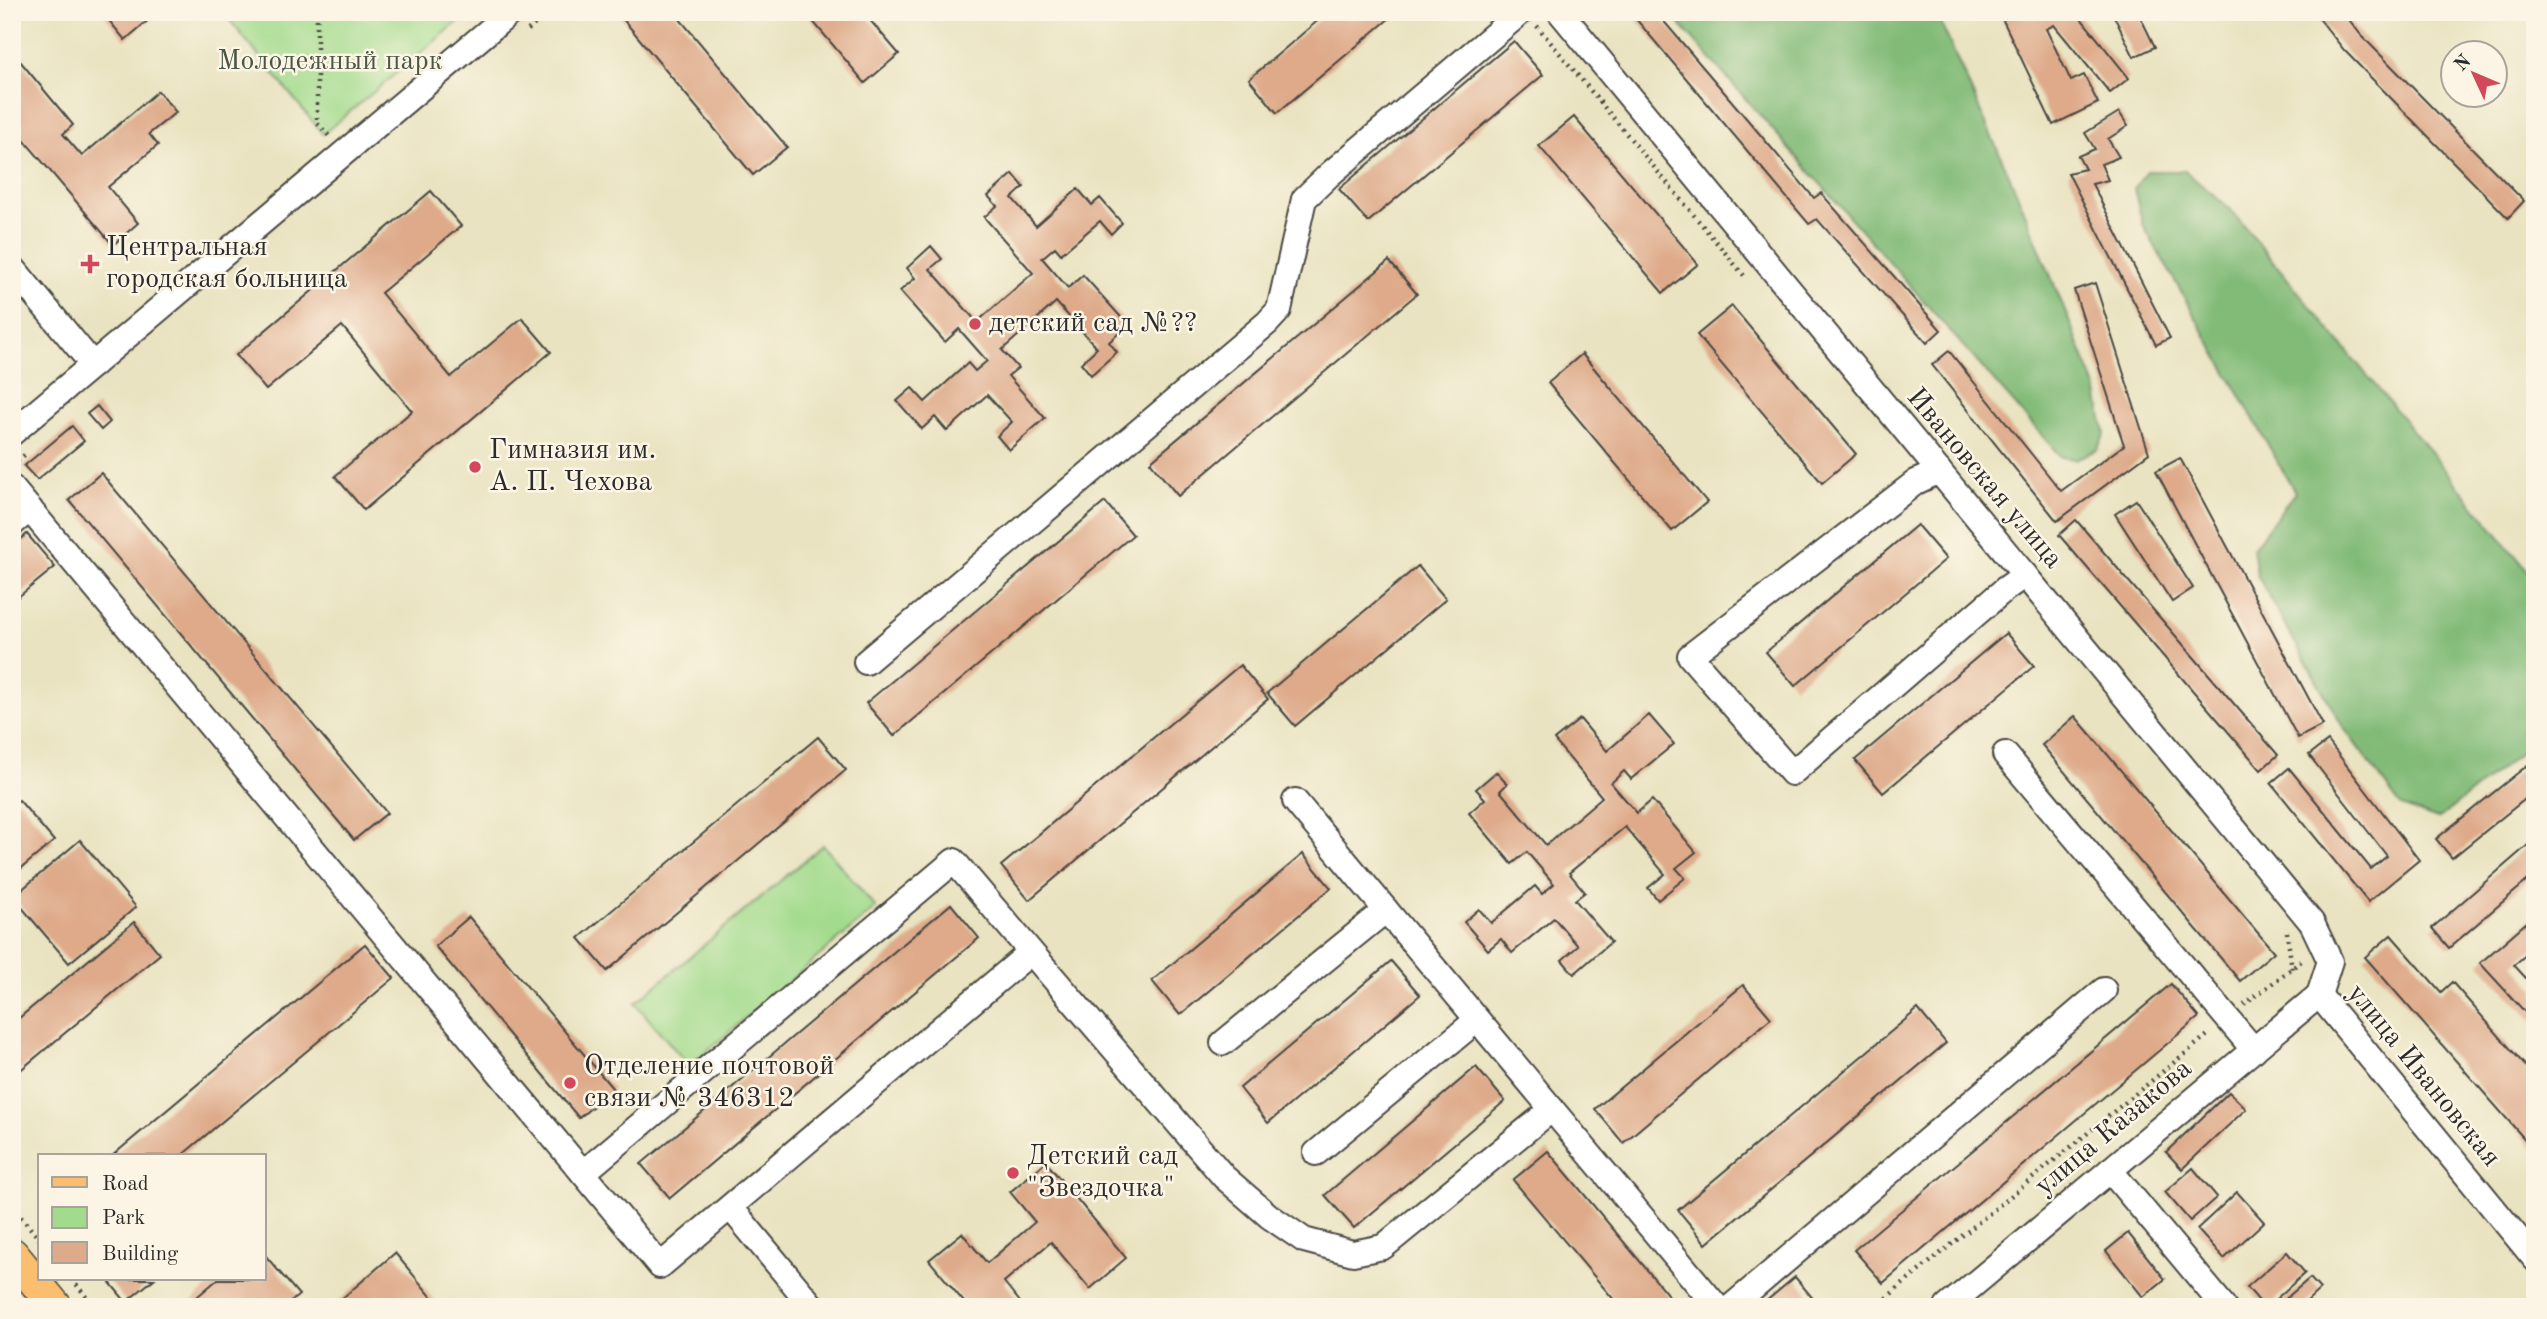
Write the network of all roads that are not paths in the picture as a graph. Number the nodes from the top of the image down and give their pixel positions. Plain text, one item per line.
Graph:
1 (511, 12) edge
2 (1521, 12) edge
3 (1560, 12) edge
4 (12, 267) edge
5 (93, 365) junction
6 (12, 433) edge
7 (1939, 471) junction
8 (12, 488) edge
9 (21, 517) edge
10 (2025, 575) junction
11 (866, 662) dead end
12 (2005, 754) dead end
13 (1295, 801) dead end
14 (1386, 910) junction
15 (1031, 951) junction
16 (2104, 990) dead end
17 (2319, 995) junction
18 (1477, 1020) junction
19 (1223, 1043) dead end
20 (2254, 1050) junction
21 (1552, 1109) junction
22 (1316, 1153) dead end
23 (2110, 1170) junction
24 (583, 1172) junction
25 (732, 1208) junction
26 (12, 1254) edge
27 (2535, 1259) edge
28 (56, 1307) edge
29 (813, 1307) edge
30 (1717, 1307) edge
31 (1731, 1307) edge
32 (1947, 1307) edge
33 (2224, 1307) edge

1 - 5 street
2 - 11 street
3 - 7 street, Ивановская улица
4 - 5 street
5 - 6 street
7 - 10 street, Ивановская улица
7 - 10 street
8 - 9 street
9 - 24 street
10 - 17 street, Ивановская улица
12 - 20 street
13 - 14 street
14 - 18 street
14 - 19 street
15 - 21 street
15 - 24 street
15 - 25 street
16 - 31 street
17 - 20 street, улица Казакова
17 - 27 street, улица Ивановская
18 - 21 street
18 - 22 street
20 - 23 street, улица Казакова
21 - 30 street
23 - 32 street, улица Казакова
23 - 33 street
24 - 25 street
25 - 29 street
26 - 28 main road

